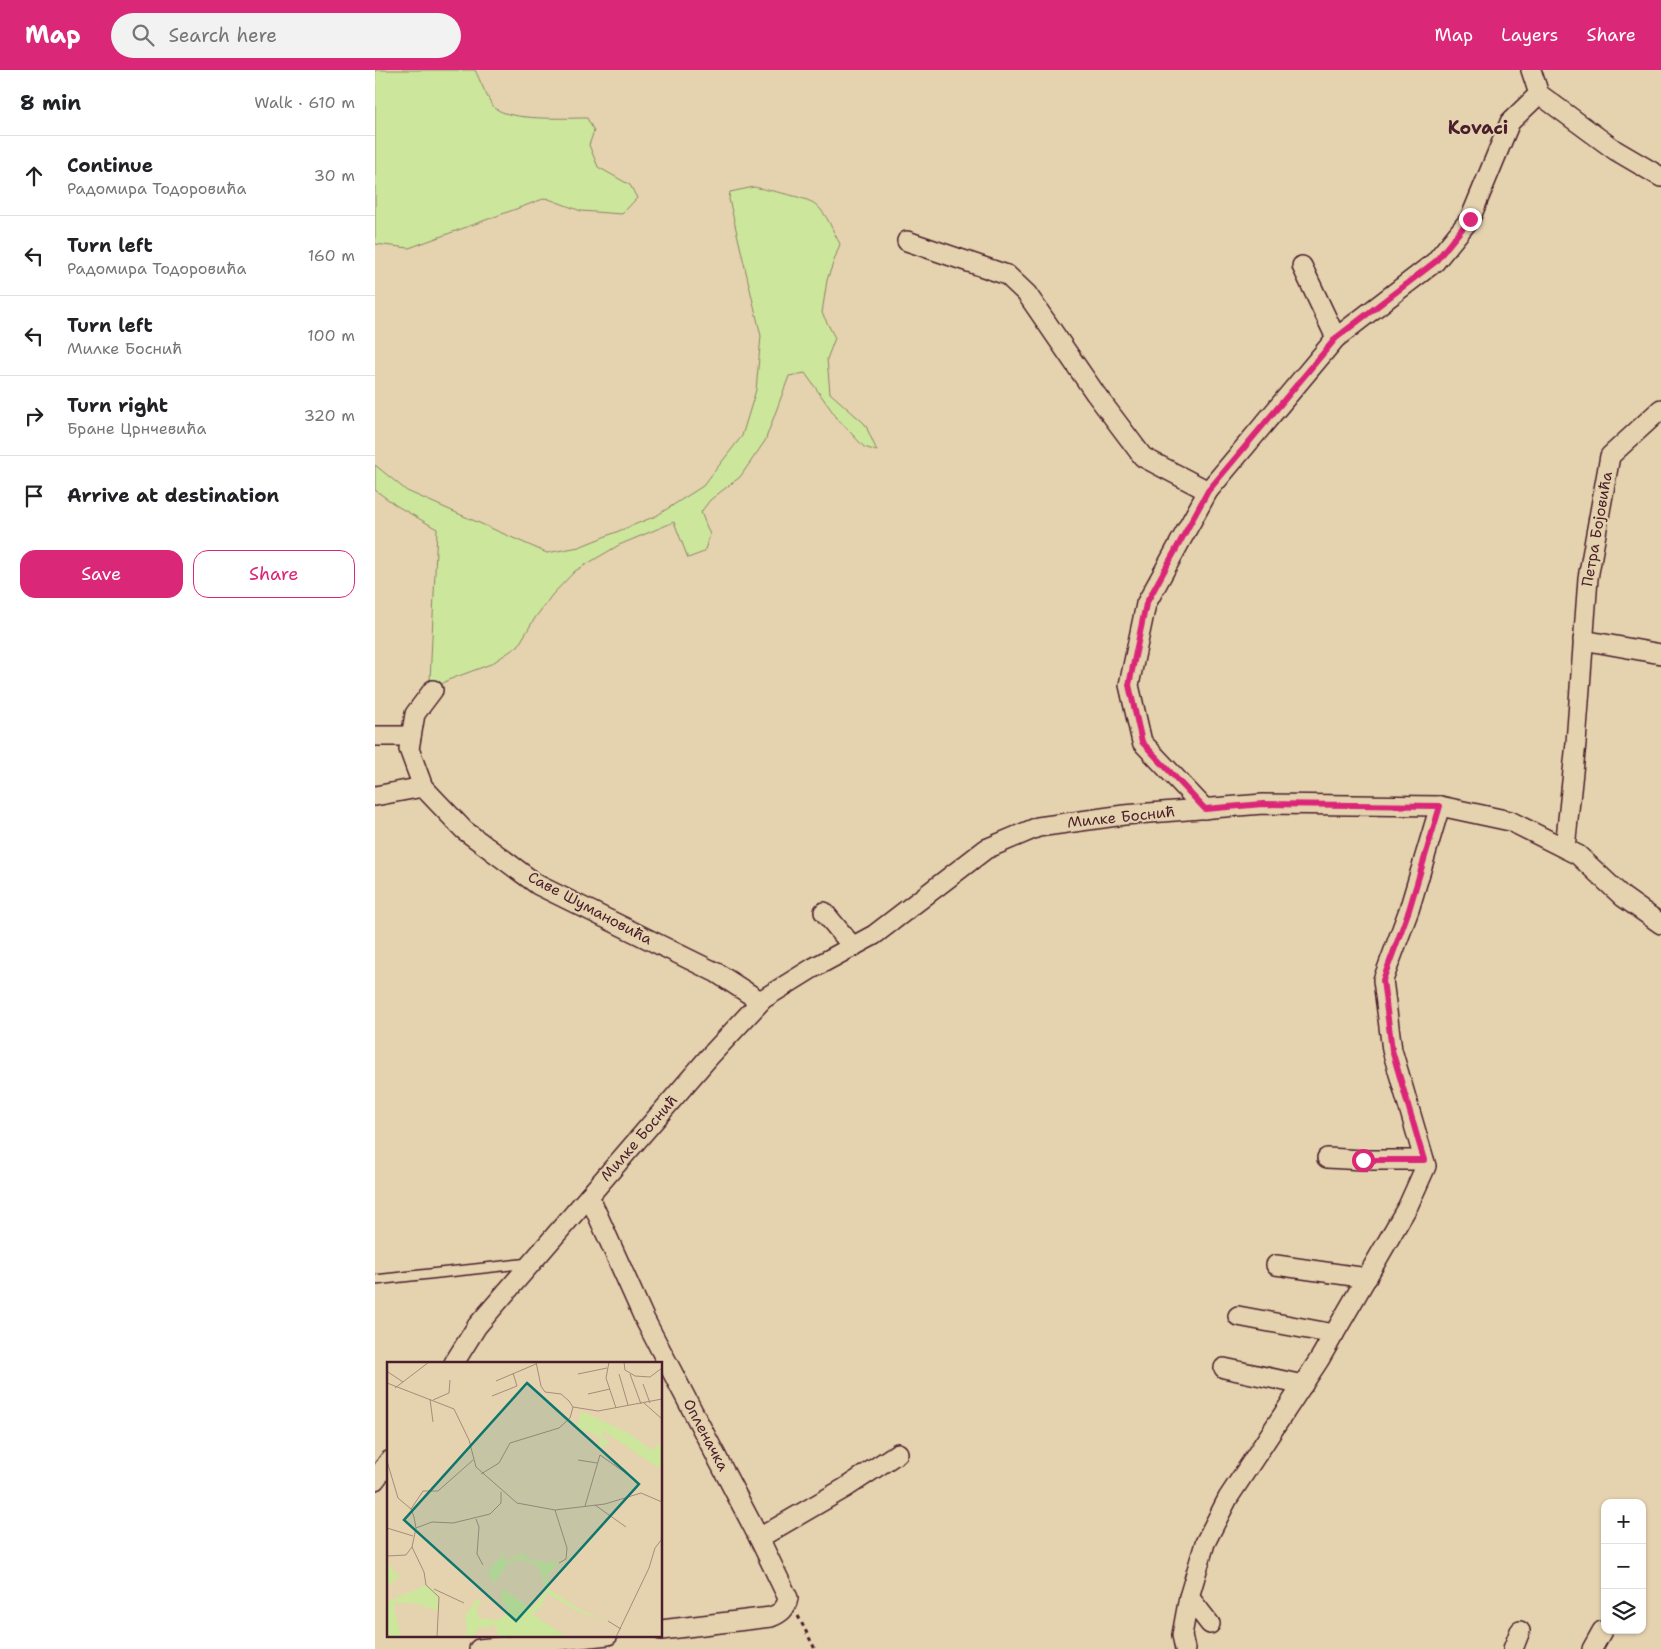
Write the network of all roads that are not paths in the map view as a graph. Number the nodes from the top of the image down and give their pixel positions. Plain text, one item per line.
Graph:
1 (1531, 70) edge
2 (1539, 94) junction
3 (1661, 177) edge
4 (907, 241) dead end
5 (1302, 266) dead end
6 (1336, 338) junction
7 (1661, 410) edge
8 (1208, 491) junction
9 (1583, 640) junction
10 (1661, 654) edge
11 (433, 690) dead end
12 (375, 736) edge
13 (411, 736) junction
14 (423, 787) junction
15 (375, 796) edge
16 (1440, 806) junction
17 (1205, 809) junction
18 (1565, 848) junction
19 (824, 912) dead end
20 (1661, 924) edge
21 (853, 946) junction
22 (760, 1002) junction
23 (1327, 1158) dead end
24 (1424, 1160) junction
25 (589, 1196) junction
26 (531, 1262) junction
27 (1275, 1265) dead end
28 (1367, 1278) junction
29 (375, 1280) edge
30 (1238, 1316) dead end
31 (1334, 1334) junction
32 (455, 1362) edge
33 (1224, 1368) dead end
34 (1303, 1385) junction
35 (898, 1453) dead end
36 (387, 1464) edge
37 (375, 1480) edge
38 (759, 1538) junction
39 (1189, 1597) junction
40 (1211, 1624) dead end
41 (663, 1630) edge
42 (1520, 1631) dead end
43 (1601, 1633) edge
44 (599, 1636) edge
45 (479, 1649) edge
46 (1185, 1649) edge
47 (1513, 1649) edge
48 (1593, 1649) edge

1 - 2 street
2 - 3 street
2 - 6 street
4 - 8 street
5 - 6 street
6 - 8 street
7 - 9 street, Петра Бојовића
8 - 17 street
9 - 10 street
9 - 18 street, Петра Бојовића
11 - 13 street, Саве Шумановића
12 - 13 street
13 - 14 street, Саве Шумановића
14 - 15 street
14 - 22 street, Саве Шумановића
16 - 17 street, Милке Боснић
16 - 18 street, Милке Боснић
16 - 24 street
17 - 21 street, Милке Боснић
18 - 20 street, Милке Боснић
19 - 21 street
21 - 22 street, Милке Боснић
22 - 25 street, Милке Боснић
23 - 24 street
24 - 28 street
25 - 26 street, Милке Боснић
25 - 38 street, Опленачка
26 - 29 lane
26 - 32 street, Милке Боснић
27 - 28 street
28 - 31 street
30 - 31 street
31 - 34 street
33 - 34 street
34 - 39 street
35 - 38 street
36 - 37 street
38 - 41 street, Опленачка
39 - 40 street
39 - 46 street
42 - 47 street
43 - 48 street
44 - 45 street

